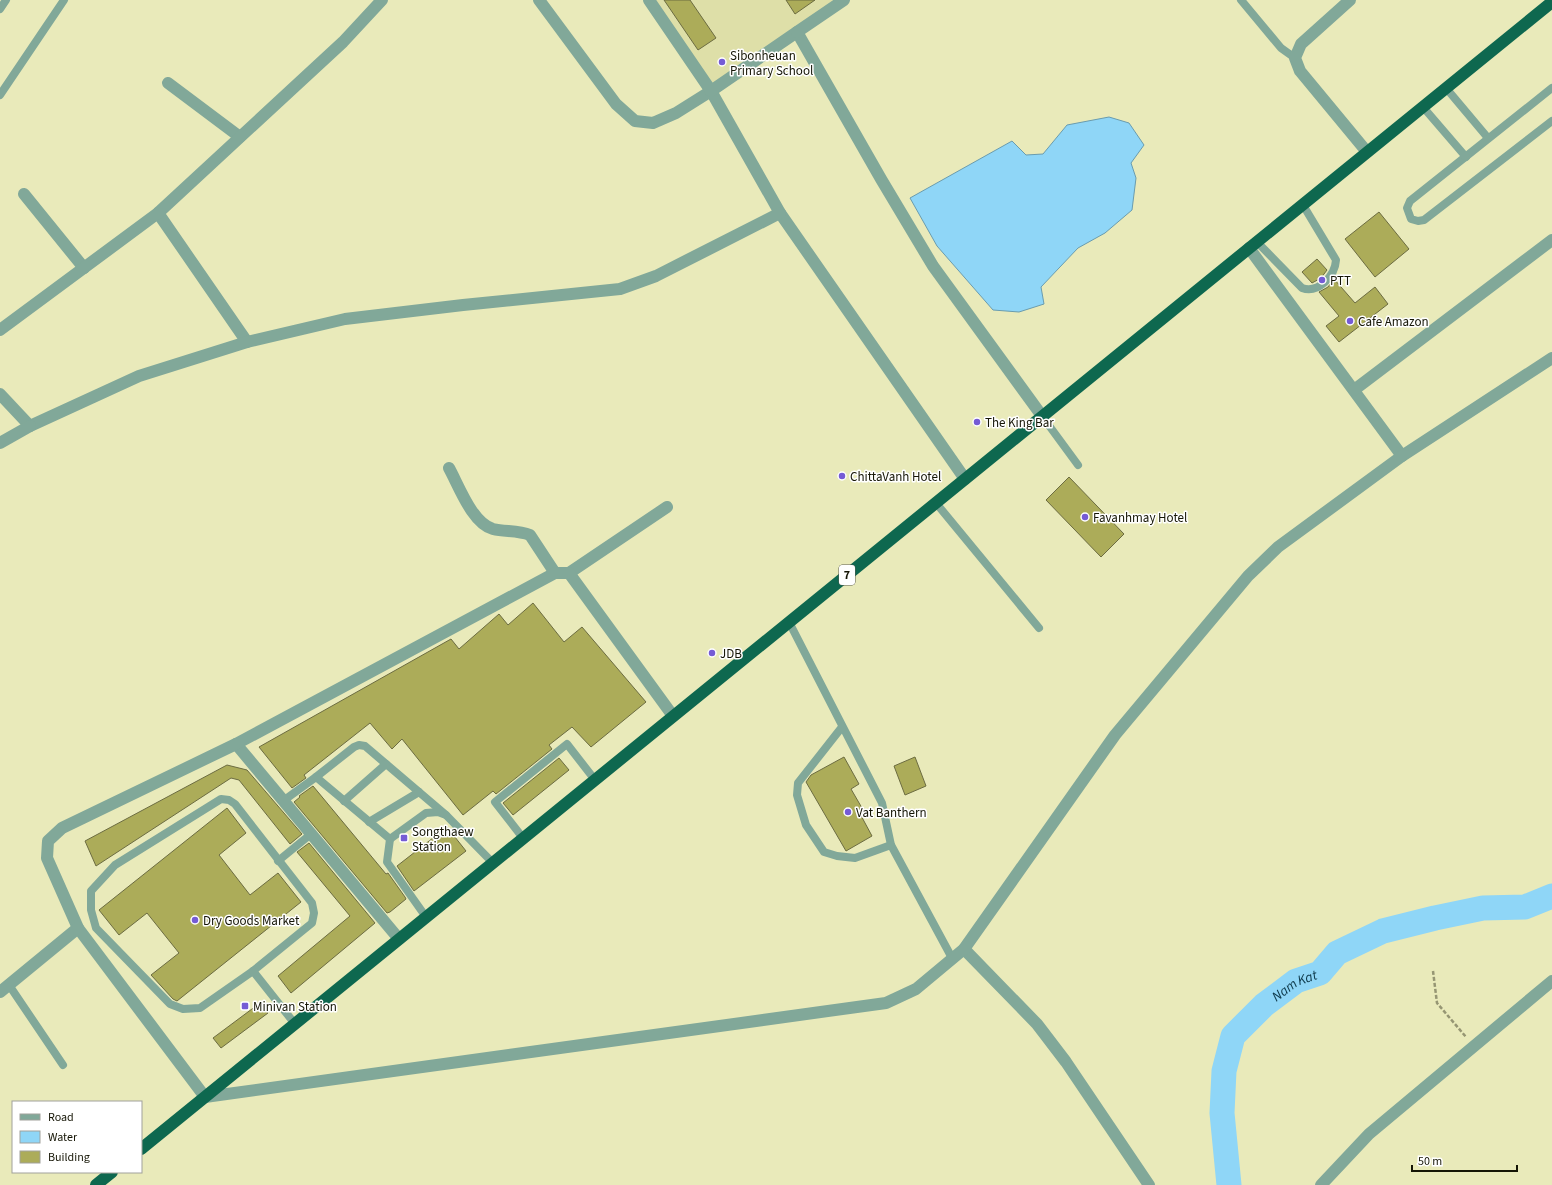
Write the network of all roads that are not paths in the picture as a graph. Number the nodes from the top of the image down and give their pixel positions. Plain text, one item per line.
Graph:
1 (6, 0) edge
2 (64, 0) edge
3 (382, 0) edge
4 (539, 0) edge
5 (649, 0) edge
6 (844, 0) edge
7 (1241, 0) edge
8 (1350, 0) edge
9 (1552, 2) edge
10 (0, 10) edge
11 (797, 32) junction
12 (1295, 58) junction
13 (168, 83) dead end
14 (1446, 88) junction
15 (1552, 88) edge
16 (710, 91) junction
17 (0, 95) edge
18 (1423, 107) junction
19 (1552, 121) edge
20 (240, 137) junction
21 (1488, 138) junction
22 (1367, 152) junction
23 (1466, 157) junction
24 (24, 194) dead end
25 (1303, 205) junction
26 (158, 213) junction
27 (780, 213) junction
28 (1552, 240) edge
29 (1253, 245) junction
30 (84, 268) junction
31 (0, 330) edge
32 (248, 342) junction
33 (1552, 358) edge
34 (1354, 390) junction
35 (0, 394) edge
36 (1042, 416) junction
37 (30, 426) junction
38 (0, 443) edge
39 (1402, 456) junction
40 (1078, 465) dead end
41 (449, 468) dead end
42 (965, 479) junction
43 (936, 503) junction
44 (667, 507) dead end
45 (555, 573) junction
46 (569, 573) junction
47 (789, 622) junction
48 (1039, 628) dead end
49 (673, 716) junction
50 (842, 727) junction
51 (236, 744) junction
52 (386, 764) junction
53 (316, 777) junction
54 (595, 780) junction
55 (419, 792) junction
56 (283, 801) junction
57 (344, 801) junction
58 (446, 815) junction
59 (369, 822) junction
60 (311, 834) junction
61 (523, 838) junction
62 (390, 839) junction
63 (891, 845) junction
64 (278, 861) junction
65 (493, 863) junction
66 (426, 917) junction
67 (78, 928) junction
68 (399, 939) junction
69 (964, 949) junction
70 (952, 958) junction
71 (252, 971) junction
72 (1552, 981) edge
73 (4, 988) edge
74 (295, 1024) junction
75 (63, 1065) dead end
76 (205, 1097) junction
77 (142, 1148) edge
78 (111, 1173) edge
79 (96, 1185) edge
80 (1149, 1185) edge
81 (1321, 1185) edge

1 - 10 lane
2 - 17 lane
3 - 20 street
4 - 16 street
5 - 16 street
6 - 11 street
7 - 12 lane
8 - 12 street
9 - 14 highway, 7
11 - 16 street
11 - 36 street
12 - 22 street
13 - 20 street
14 - 18 highway, 7
14 - 21 lane
15 - 21 lane
16 - 27 street
18 - 22 highway, 7
18 - 23 lane
19 - 23 lane
20 - 26 street
21 - 23 lane
22 - 25 highway, 7
24 - 30 street
25 - 29 highway, 7
25 - 29 lane
26 - 30 street
26 - 32 street
27 - 32 street
27 - 42 street
28 - 34 street
29 - 34 street
29 - 36 highway, 7
30 - 31 street
32 - 37 street
33 - 39 street
34 - 39 street
35 - 37 street
36 - 40 lane
36 - 42 highway, 7
37 - 38 street
39 - 69 street
41 - 45 street
42 - 43 highway, 7
43 - 47 highway, 7
43 - 48 lane
44 - 46 street
45 - 46 street
45 - 51 street
46 - 49 street
47 - 49 highway, 7
47 - 50 lane
49 - 54 highway, 7
50 - 63 lane
50 - 63 lane
51 - 56 street
51 - 67 street
52 - 53 lane
52 - 55 lane
52 - 57 lane
53 - 56 lane
53 - 57 lane
54 - 61 highway, 7
54 - 61 lane
55 - 58 lane
55 - 59 lane
56 - 60 street
57 - 59 lane
58 - 62 lane
58 - 65 lane
59 - 62 lane
60 - 64 lane
60 - 68 street
61 - 65 highway, 7
62 - 66 lane
63 - 70 lane
64 - 71 lane
64 - 71 lane
65 - 66 highway, 7
66 - 68 highway, 7
67 - 73 street
67 - 76 street
68 - 74 highway, 7
69 - 70 street
69 - 80 street
70 - 76 street
71 - 74 lane
72 - 81 street
73 - 75 lane
74 - 76 highway, 7
76 - 77 highway, 7
78 - 79 highway

